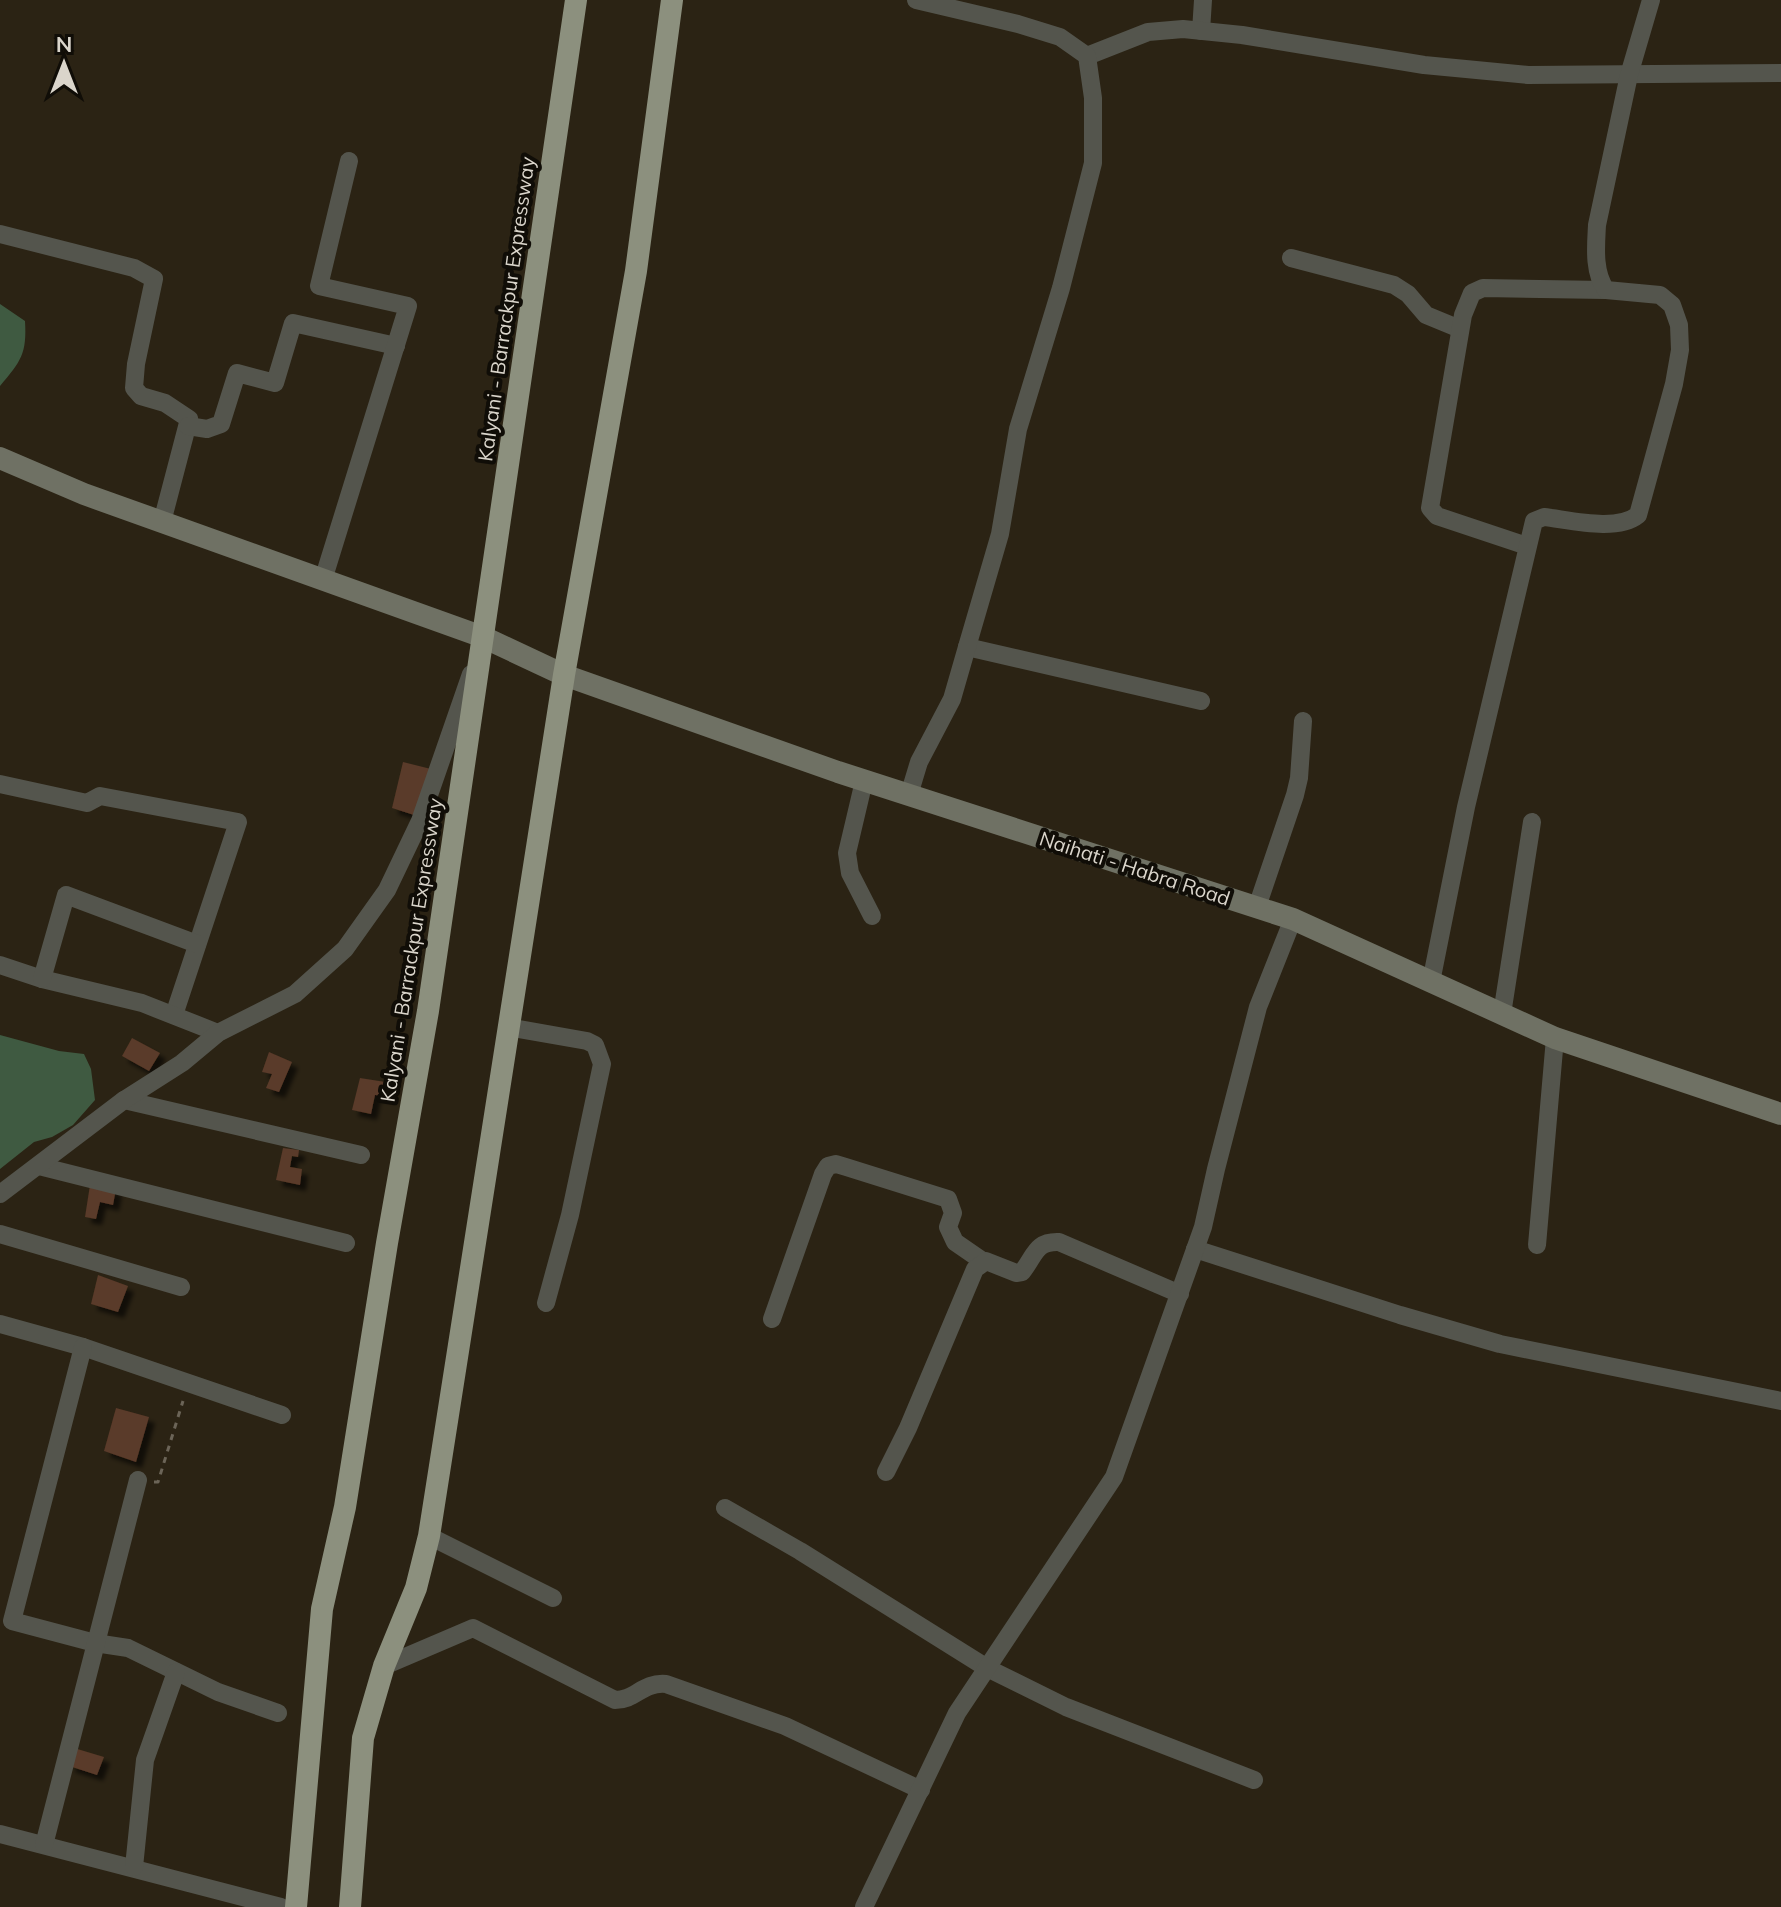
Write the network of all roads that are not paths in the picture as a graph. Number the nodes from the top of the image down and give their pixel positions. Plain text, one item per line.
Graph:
1 (576, 0) edge
2 (672, 0) edge
3 (916, 0) edge
4 (1203, 0) edge
5 (1651, 0) edge
6 (1201, 31) junction
7 (1087, 56) junction
8 (1781, 73) edge
9 (1629, 75) junction
10 (349, 161) dead end
11 (0, 234) edge
12 (1291, 258) dead end
13 (1606, 290) junction
14 (1460, 329) junction
15 (396, 346) junction
16 (188, 426) junction
17 (0, 458) edge
18 (162, 522) junction
19 (1527, 546) junction
20 (323, 580) junction
21 (483, 637) junction
22 (967, 647) junction
23 (564, 675) junction
24 (1201, 701) dead end
25 (1303, 721) dead end
26 (864, 781) junction
27 (0, 784) edge
28 (909, 795) junction
29 (1532, 822) dead end
30 (1257, 907) junction
31 (872, 916) dead end
32 (1293, 919) junction
33 (197, 944) junction
34 (0, 965) edge
35 (42, 979) junction
36 (1431, 982) junction
37 (1502, 1014) junction
38 (174, 1015) junction
39 (508, 1027) junction
40 (218, 1033) junction
41 (1555, 1038) junction
42 (124, 1100) junction
43 (1781, 1114) edge
44 (361, 1155) dead end
45 (39, 1166) junction
46 (0, 1194) edge
47 (0, 1234) edge
48 (346, 1243) dead end
49 (1537, 1245) dead end
50 (1195, 1249) junction
51 (984, 1262) junction
52 (181, 1287) dead end
53 (1180, 1294) junction
54 (546, 1303) dead end
55 (772, 1319) dead end
56 (0, 1324) edge
57 (83, 1347) junction
58 (1781, 1401) edge
59 (282, 1415) dead end
60 (886, 1472) dead end
61 (138, 1480) road end
62 (725, 1508) dead end
63 (429, 1536) junction
64 (553, 1598) dead end
65 (95, 1643) junction
66 (384, 1666) junction
67 (987, 1668) junction
68 (176, 1672) junction
69 (278, 1713) dead end
70 (1254, 1780) dead end
71 (921, 1790) junction
72 (0, 1834) edge
73 (44, 1845) junction
74 (134, 1867) junction
75 (353, 1906) edge
76 (281, 1907) edge
77 (296, 1907) edge
78 (864, 1907) edge

1 - 21 highway, Kalyani - Barrackpur Expressway
2 - 23 highway
3 - 7 street
4 - 6 street
5 - 9 street
6 - 7 street
6 - 9 street
7 - 22 street
8 - 9 street
9 - 13 street
10 - 15 street
11 - 16 street
12 - 14 street
13 - 14 street
13 - 19 street
14 - 19 street
15 - 16 street
15 - 20 street
16 - 18 street
17 - 18 main road, Naihati - Habra Road
18 - 20 main road, Naihati - Habra Road
19 - 36 street
20 - 21 main road, Naihati - Habra Road
21 - 23 main road, Naihati - Habra Road
21 - 40 street
21 - 77 highway, Kalyani - Barrackpur Expressway
22 - 24 street
22 - 28 street
23 - 26 main road, Naihati - Habra Road
23 - 39 highway
25 - 30 street
26 - 28 main road, Naihati - Habra Road
26 - 31 street
27 - 33 street
28 - 30 main road, Naihati - Habra Road
29 - 37 street
30 - 32 main road, Naihati - Habra Road
32 - 36 main road, Naihati - Habra Road
32 - 50 street
33 - 35 street
33 - 38 street
34 - 35 street
35 - 38 street
36 - 37 main road, Naihati - Habra Road
37 - 41 main road, Naihati - Habra Road
38 - 40 street
39 - 54 street
39 - 63 highway
40 - 42 street
41 - 43 main road, Naihati - Habra Road
41 - 49 street
42 - 44 street
42 - 45 street
45 - 46 street
45 - 48 street
47 - 52 street
50 - 53 street
50 - 58 street
51 - 53 street
51 - 55 street
51 - 60 street
53 - 67 street
56 - 57 street
57 - 59 street
57 - 65 street
61 - 65 street
62 - 67 street
63 - 64 street
63 - 66 highway
65 - 68 street
65 - 73 street
66 - 71 street
66 - 75 highway
67 - 70 street
67 - 71 street
68 - 69 street
68 - 74 street
71 - 78 street
72 - 73 street
73 - 74 street
74 - 76 street

